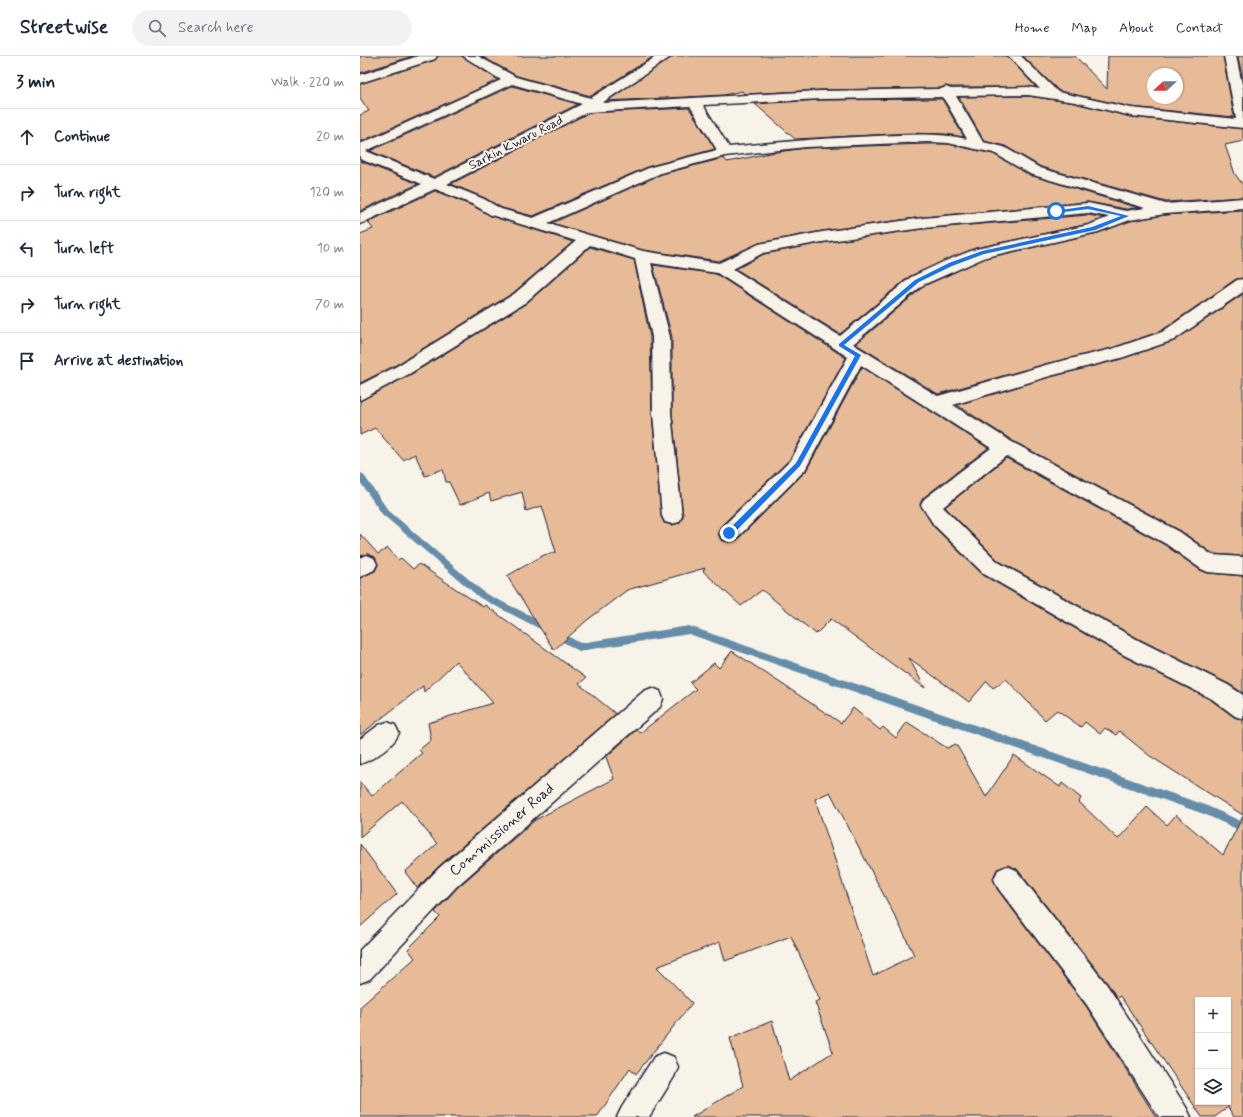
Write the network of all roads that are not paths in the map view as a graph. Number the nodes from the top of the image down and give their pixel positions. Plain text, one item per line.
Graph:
1 (431, 56) edge
2 (469, 56) edge
3 (1014, 56) edge
4 (1230, 56) edge
5 (658, 58) edge
6 (360, 79) edge
7 (511, 80) junction
8 (946, 91) junction
9 (1054, 95) junction
10 (694, 102) junction
11 (589, 105) junction
12 (1243, 123) edge
13 (979, 147) junction
14 (360, 149) edge
15 (725, 152) junction
16 (360, 154) edge
17 (434, 184) junction
18 (1243, 203) edge
19 (1165, 208) junction
20 (1126, 216) junction
21 (360, 219) edge
22 (535, 222) junction
23 (587, 240) junction
24 (642, 256) junction
25 (721, 269) junction
26 (1243, 284) edge
27 (840, 345) junction
28 (858, 355) junction
29 (360, 393) edge
30 (935, 404) junction
31 (1005, 447) junction
32 (672, 516) dead end
33 (729, 533) dead end
34 (1243, 566) edge
35 (652, 699) dead end
36 (1243, 708) edge
37 (387, 733) dead end
38 (360, 753) edge
39 (1007, 879) dead end
40 (360, 969) edge
41 (664, 1067) dead end
42 (632, 1117) edge
43 (1176, 1117) edge

1 - 6 street
2 - 7 street
3 - 9 street
4 - 12 street
5 - 11 street, Sarkin Kwaru Road
7 - 11 street
7 - 14 street
8 - 9 street
8 - 10 street
8 - 13 street
9 - 12 street
10 - 11 street
10 - 15 street
11 - 17 street, Sarkin Kwaru Road
13 - 15 street
13 - 19 street
15 - 22 street
16 - 17 street
17 - 21 street, Sarkin Kwaru Road
17 - 22 street
18 - 19 street
19 - 20 street
20 - 25 street
20 - 27 street
22 - 23 street
23 - 24 street
23 - 29 street
24 - 25 street
24 - 32 street
25 - 27 street
26 - 30 street
27 - 28 street
28 - 30 street
28 - 33 street
30 - 31 street
31 - 34 street
31 - 36 street
35 - 40 street, Commissioner Road
37 - 38 street
39 - 43 street
41 - 42 street

